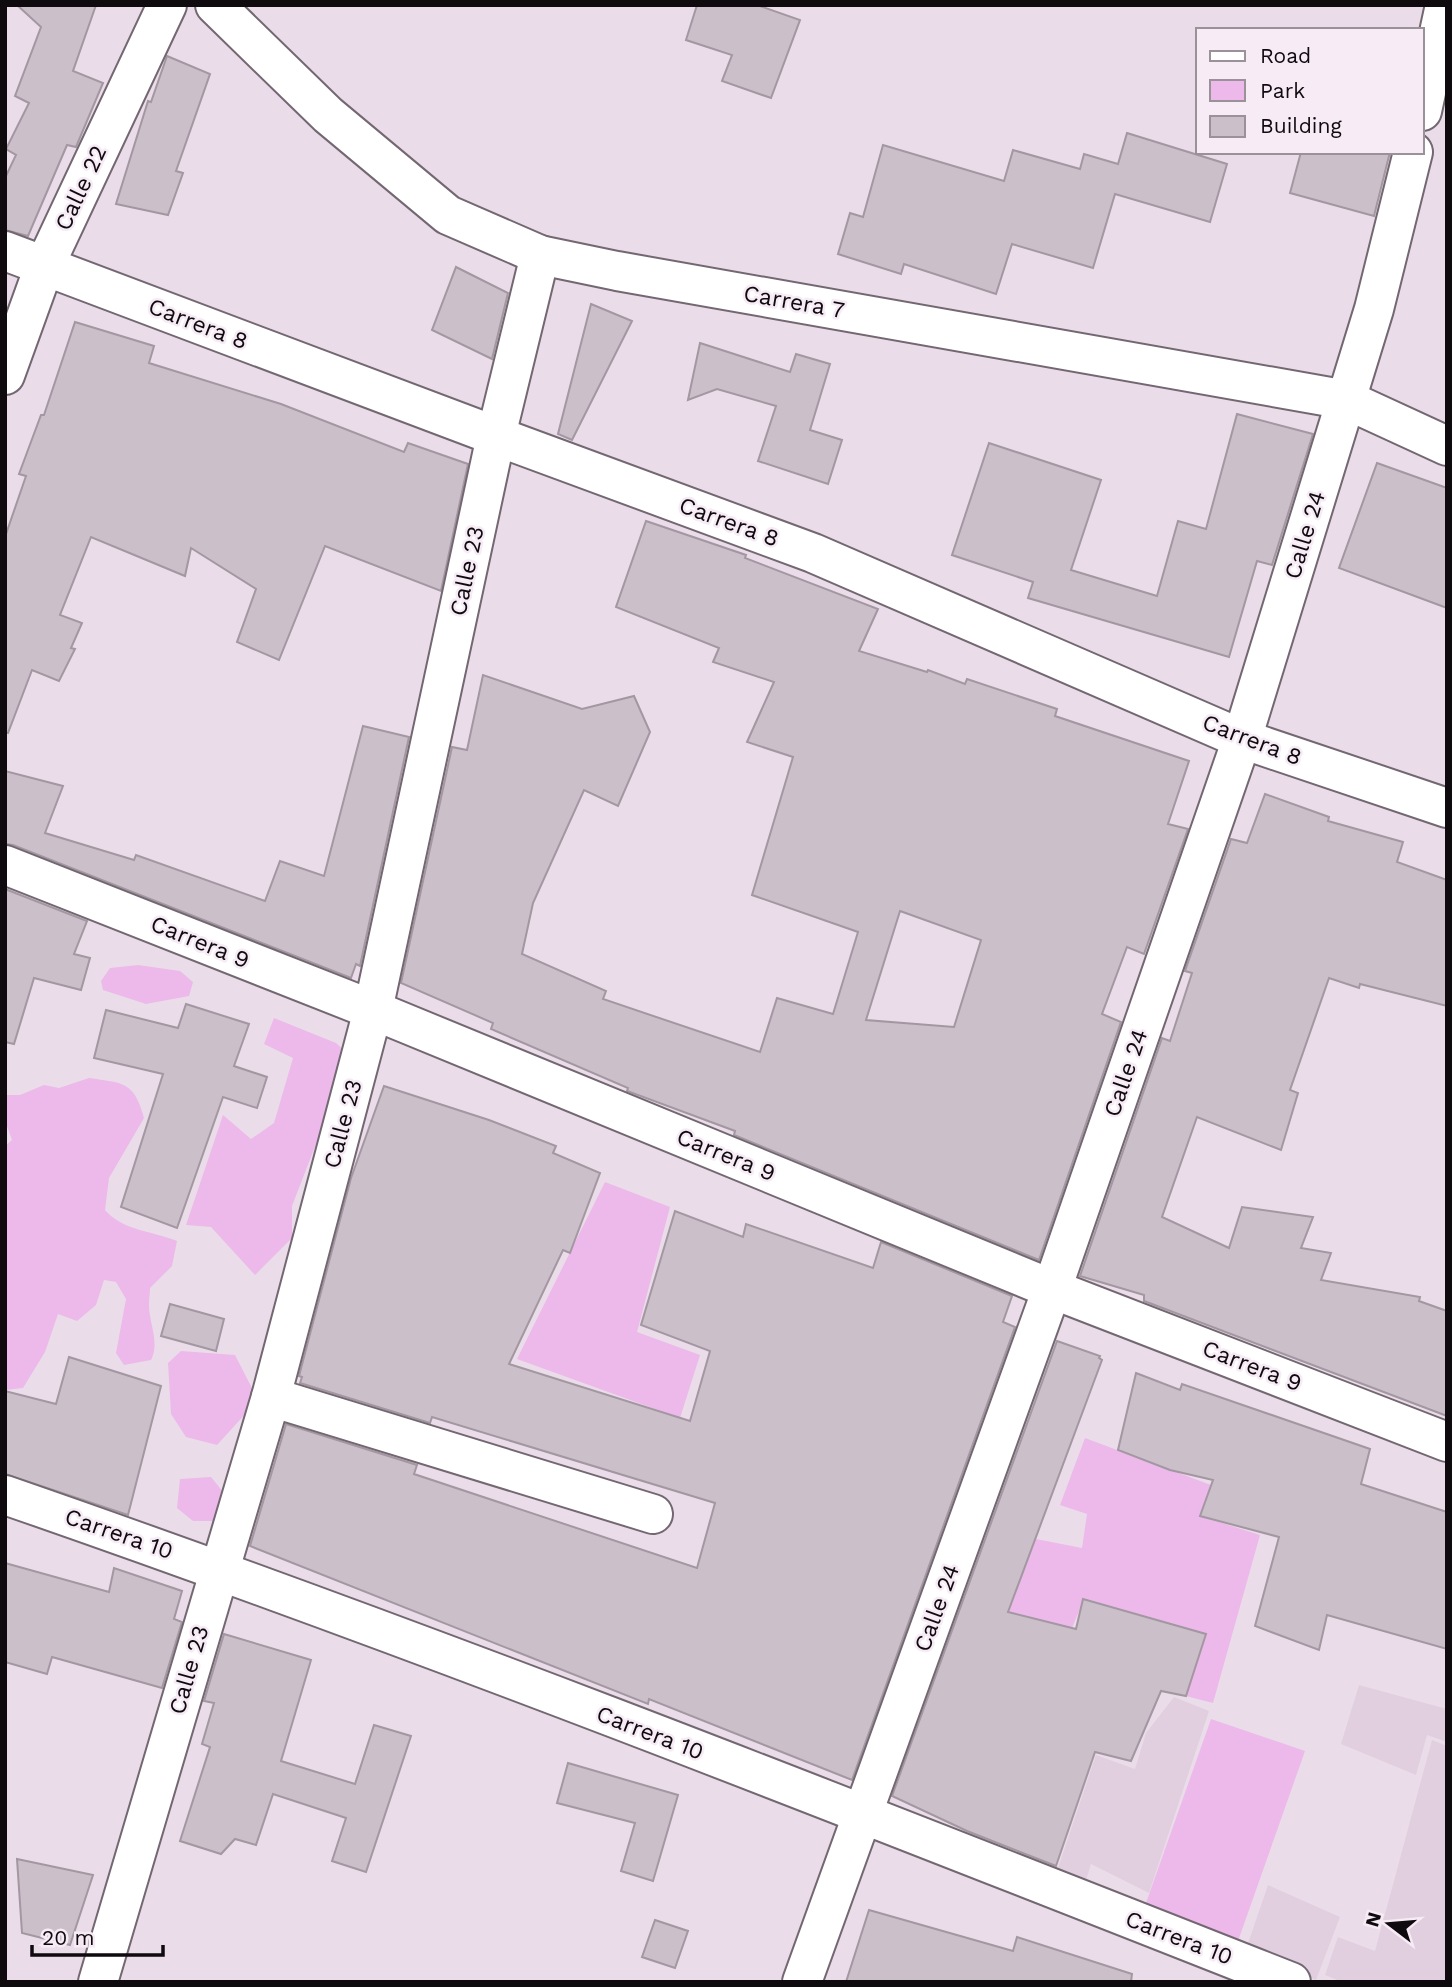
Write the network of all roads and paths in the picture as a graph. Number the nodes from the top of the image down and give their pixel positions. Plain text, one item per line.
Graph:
1 (167, 5) edge
2 (215, 5) edge
3 (1445, 5) edge
4 (1424, 102) edge
5 (1413, 154) edge
6 (5, 251) edge
7 (540, 255) junction
8 (44, 267) junction
9 (5, 375) edge
10 (1347, 400) junction
11 (496, 436) junction
12 (1447, 446) edge
13 (1242, 739) junction
14 (1447, 808) edge
15 (5, 865) edge
16 (373, 1010) junction
17 (1052, 1289) junction
18 (271, 1397) junction
19 (1447, 1442) edge
20 (5, 1495) edge
21 (653, 1514) dead end
22 (219, 1569) junction
23 (863, 1814) junction
24 (99, 1982) edge
25 (802, 1982) edge
26 (1291, 1982) edge

1 - 8 street, Calle 22
2 - 7 street, Carrera 7
3 - 4 street
5 - 10 street, Calle 24
6 - 8 street, Carrera 8
7 - 10 street, Carrera 7
7 - 11 street, Calle 23
8 - 9 street, Calle 22
8 - 11 street, Carrera 8
10 - 12 street, Carrera 7
10 - 13 street, Calle 24
11 - 13 street, Carrera 8
11 - 16 street, Calle 23
13 - 14 street, Carrera 8
13 - 17 street, Calle 24
15 - 16 street, Carrera 9
16 - 17 street, Carrera 9
16 - 18 street, Calle 23
17 - 19 street, Carrera 9
17 - 23 street, Calle 24
18 - 21 street
18 - 22 street, Calle 23
20 - 22 street, Carrera 10
22 - 23 street, Carrera 10
22 - 24 street, Calle 23
23 - 25 street, Calle 24
23 - 26 street, Carrera 10

